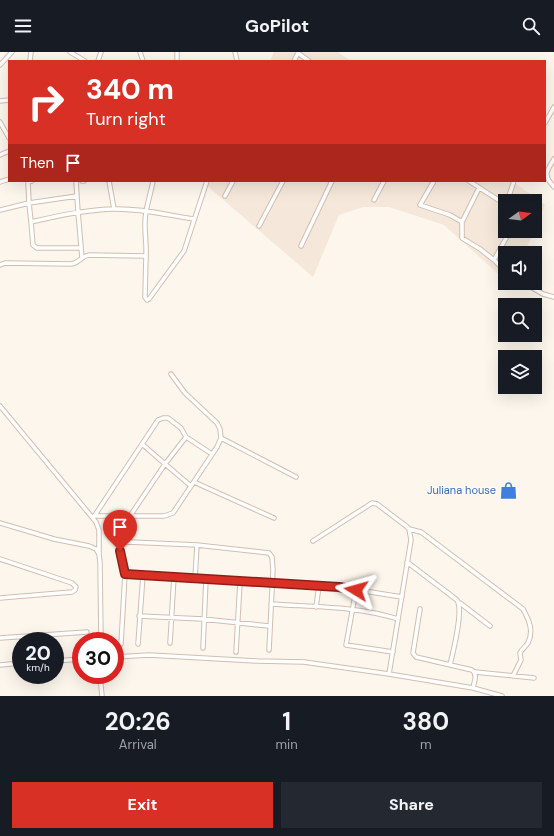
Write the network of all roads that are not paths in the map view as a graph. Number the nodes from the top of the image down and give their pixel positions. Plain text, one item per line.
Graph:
1 (12, 52) edge
2 (70, 52) edge
3 (82, 60) edge
4 (294, 60) edge
5 (308, 60) edge
6 (0, 65) edge
7 (554, 107) edge
8 (546, 120) edge
9 (0, 122) edge
10 (8, 136) edge
11 (554, 159) edge
12 (28, 182) edge
13 (76, 182) edge
14 (109, 182) edge
15 (152, 182) edge
16 (207, 182) edge
17 (232, 182) edge
18 (282, 182) edge
19 (332, 182) edge
20 (383, 182) edge
21 (433, 182) edge
22 (470, 182) edge
23 (514, 182) edge
24 (554, 187) edge
25 (479, 188) junction
26 (510, 194) edge
27 (77, 196) junction
28 (225, 196) dead end
29 (374, 200) dead end
30 (498, 200) edge
31 (29, 203) junction
32 (114, 209) junction
33 (0, 210) edge
34 (78, 212) junction
35 (146, 212) junction
36 (194, 219) junction
37 (31, 222) junction
38 (462, 222) junction
39 (259, 226) dead end
40 (506, 238) edge
41 (301, 246) dead end
42 (81, 248) junction
43 (146, 256) junction
44 (82, 258) junction
45 (494, 260) junction
46 (498, 264) edge
47 (0, 265) edge
48 (536, 290) edge
49 (554, 297) edge
50 (172, 374) dead end
51 (0, 406) edge
52 (186, 437) junction
53 (221, 438) junction
54 (142, 444) junction
55 (212, 454) junction
56 (165, 464) junction
57 (296, 477) dead end
58 (194, 482) junction
59 (191, 486) junction
60 (130, 516) junction
61 (94, 517) junction
62 (274, 518) dead end
63 (0, 523) edge
64 (409, 529) junction
65 (313, 541) dead end
66 (197, 545) junction
67 (99, 554) junction
68 (1, 560) edge
69 (407, 562) junction
70 (125, 574) junction
71 (142, 575) junction
72 (174, 576) junction
73 (195, 578) junction
74 (206, 579) junction
75 (240, 582) junction
76 (273, 583) junction
77 (319, 586) junction
78 (356, 590) junction
79 (402, 597) junction
80 (0, 598) edge
81 (459, 603) junction
82 (271, 604) junction
83 (316, 607) junction
84 (420, 609) dead end
85 (352, 610) junction
86 (139, 616) junction
87 (171, 617) junction
88 (204, 619) junction
89 (398, 619) junction
90 (237, 622) junction
91 (270, 626) junction
92 (490, 626) dead end
93 (101, 632) edge
94 (122, 632) edge
95 (72, 633) edge
96 (0, 638) edge
97 (170, 643) dead end
98 (138, 644) dead end
99 (203, 648) dead end
100 (269, 650) dead end
101 (236, 652) dead end
102 (393, 652) junction
103 (124, 656) edge
104 (12, 664) edge
105 (0, 665) edge
106 (450, 665) junction
107 (475, 672) junction
108 (389, 674) junction
109 (514, 676) junction
110 (534, 678) dead end
111 (101, 684) edge
112 (473, 688) junction
113 (102, 696) edge
114 (502, 696) edge

1 - 6 street
2 - 3 street
4 - 5 street
7 - 8 street
9 - 10 street
11 - 24 street
12 - 31 street
13 - 27 street
14 - 32 street
15 - 35 street
16 - 36 street
17 - 28 street
18 - 39 street
19 - 41 street
20 - 29 street
21 - 38 street
22 - 25 street
23 - 26 street
25 - 30 street
25 - 38 street
27 - 31 street
27 - 34 street
31 - 33 street
31 - 37 street
32 - 34 street
32 - 35 street
34 - 37 street
34 - 42 street
35 - 36 street
35 - 43 street
36 - 43 street
37 - 42 street
38 - 45 street
40 - 45 street
42 - 44 street
43 - 44 street
44 - 47 street
45 - 46 street
48 - 49 street
50 - 53 street
51 - 61 street
52 - 54 street
52 - 55 street
52 - 56 street
53 - 55 street
53 - 57 street
54 - 56 street
54 - 61 street
55 - 58 street
56 - 59 street
56 - 60 street
58 - 59 street
58 - 62 street
59 - 60 street
60 - 61 street
61 - 67 street
63 - 67 street
64 - 65 street
64 - 69 street
64 - 109 street
66 - 70 street
66 - 73 street
66 - 76 street
67 - 93 street
68 - 80 street
69 - 79 street
69 - 81 street
70 - 71 street
70 - 94 street
71 - 72 street
71 - 86 street
72 - 73 street
72 - 87 street
73 - 74 street
74 - 75 street
74 - 88 street
75 - 76 street
75 - 90 street
76 - 77 street
76 - 82 street
77 - 78 street
77 - 83 street
78 - 79 street
78 - 85 street
79 - 89 street
81 - 92 street
81 - 106 street
82 - 83 street
82 - 91 street
83 - 85 street
84 - 106 street
85 - 89 street
85 - 102 street
86 - 87 street
86 - 98 street
87 - 88 street
87 - 97 street
88 - 90 street
88 - 99 street
89 - 102 street
90 - 91 street
90 - 101 street
91 - 100 street
95 - 96 street
102 - 108 street
103 - 108 street
104 - 105 street
106 - 107 street
107 - 109 street
107 - 112 street
108 - 112 street
109 - 110 street
111 - 113 street
112 - 114 street

